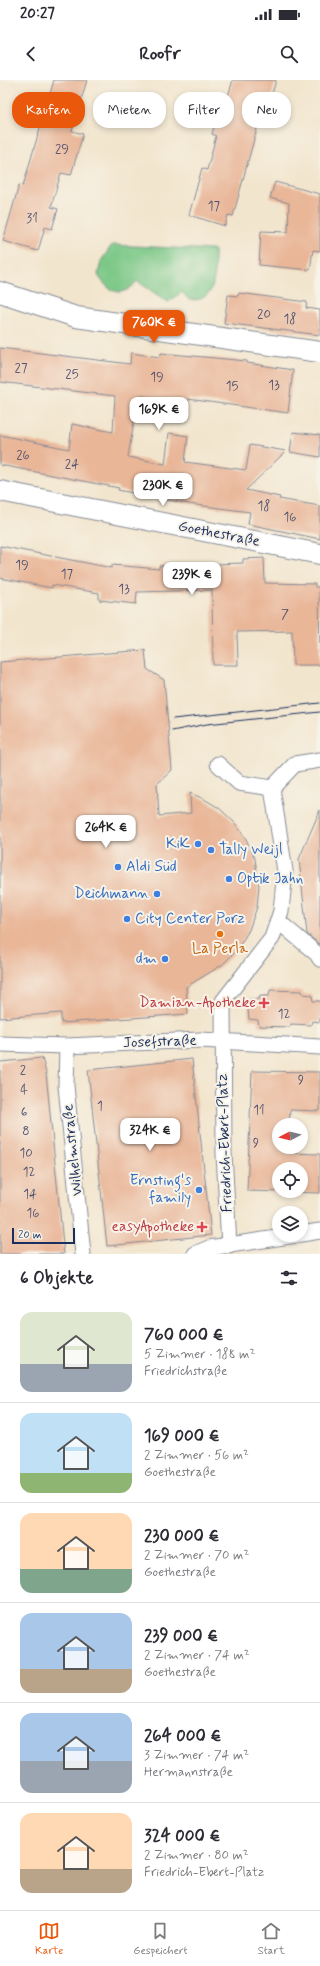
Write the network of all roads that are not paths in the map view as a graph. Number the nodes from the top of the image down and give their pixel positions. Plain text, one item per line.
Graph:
1 (0, 292) edge
2 (320, 352) edge
3 (0, 491) edge
4 (320, 554) edge
5 (320, 760) edge
6 (218, 764) dead end
7 (272, 788) junction
8 (278, 921) junction
9 (320, 959) edge
10 (222, 1041) junction
11 (0, 1044) edge
12 (67, 1046) junction
13 (320, 1047) edge
14 (320, 1231) edge
15 (308, 1233) edge
16 (272, 1239) edge
17 (229, 1246) junction
18 (210, 1251) edge
19 (83, 1254) edge
20 (195, 1254) edge

1 - 2 street
3 - 4 street, Goethestraße
5 - 7 street
6 - 7 street
7 - 8 street, Friedrich-Ebert-Platz
8 - 9 street
8 - 10 street, Friedrich-Ebert-Platz
10 - 12 street, Josefstraße
10 - 13 street, Josefstraße
10 - 17 street, Friedrich-Ebert-Platz
11 - 12 street, Josefstraße
12 - 19 street, Wilhelmstraße
14 - 15 street
16 - 17 street
17 - 18 street
18 - 20 street

